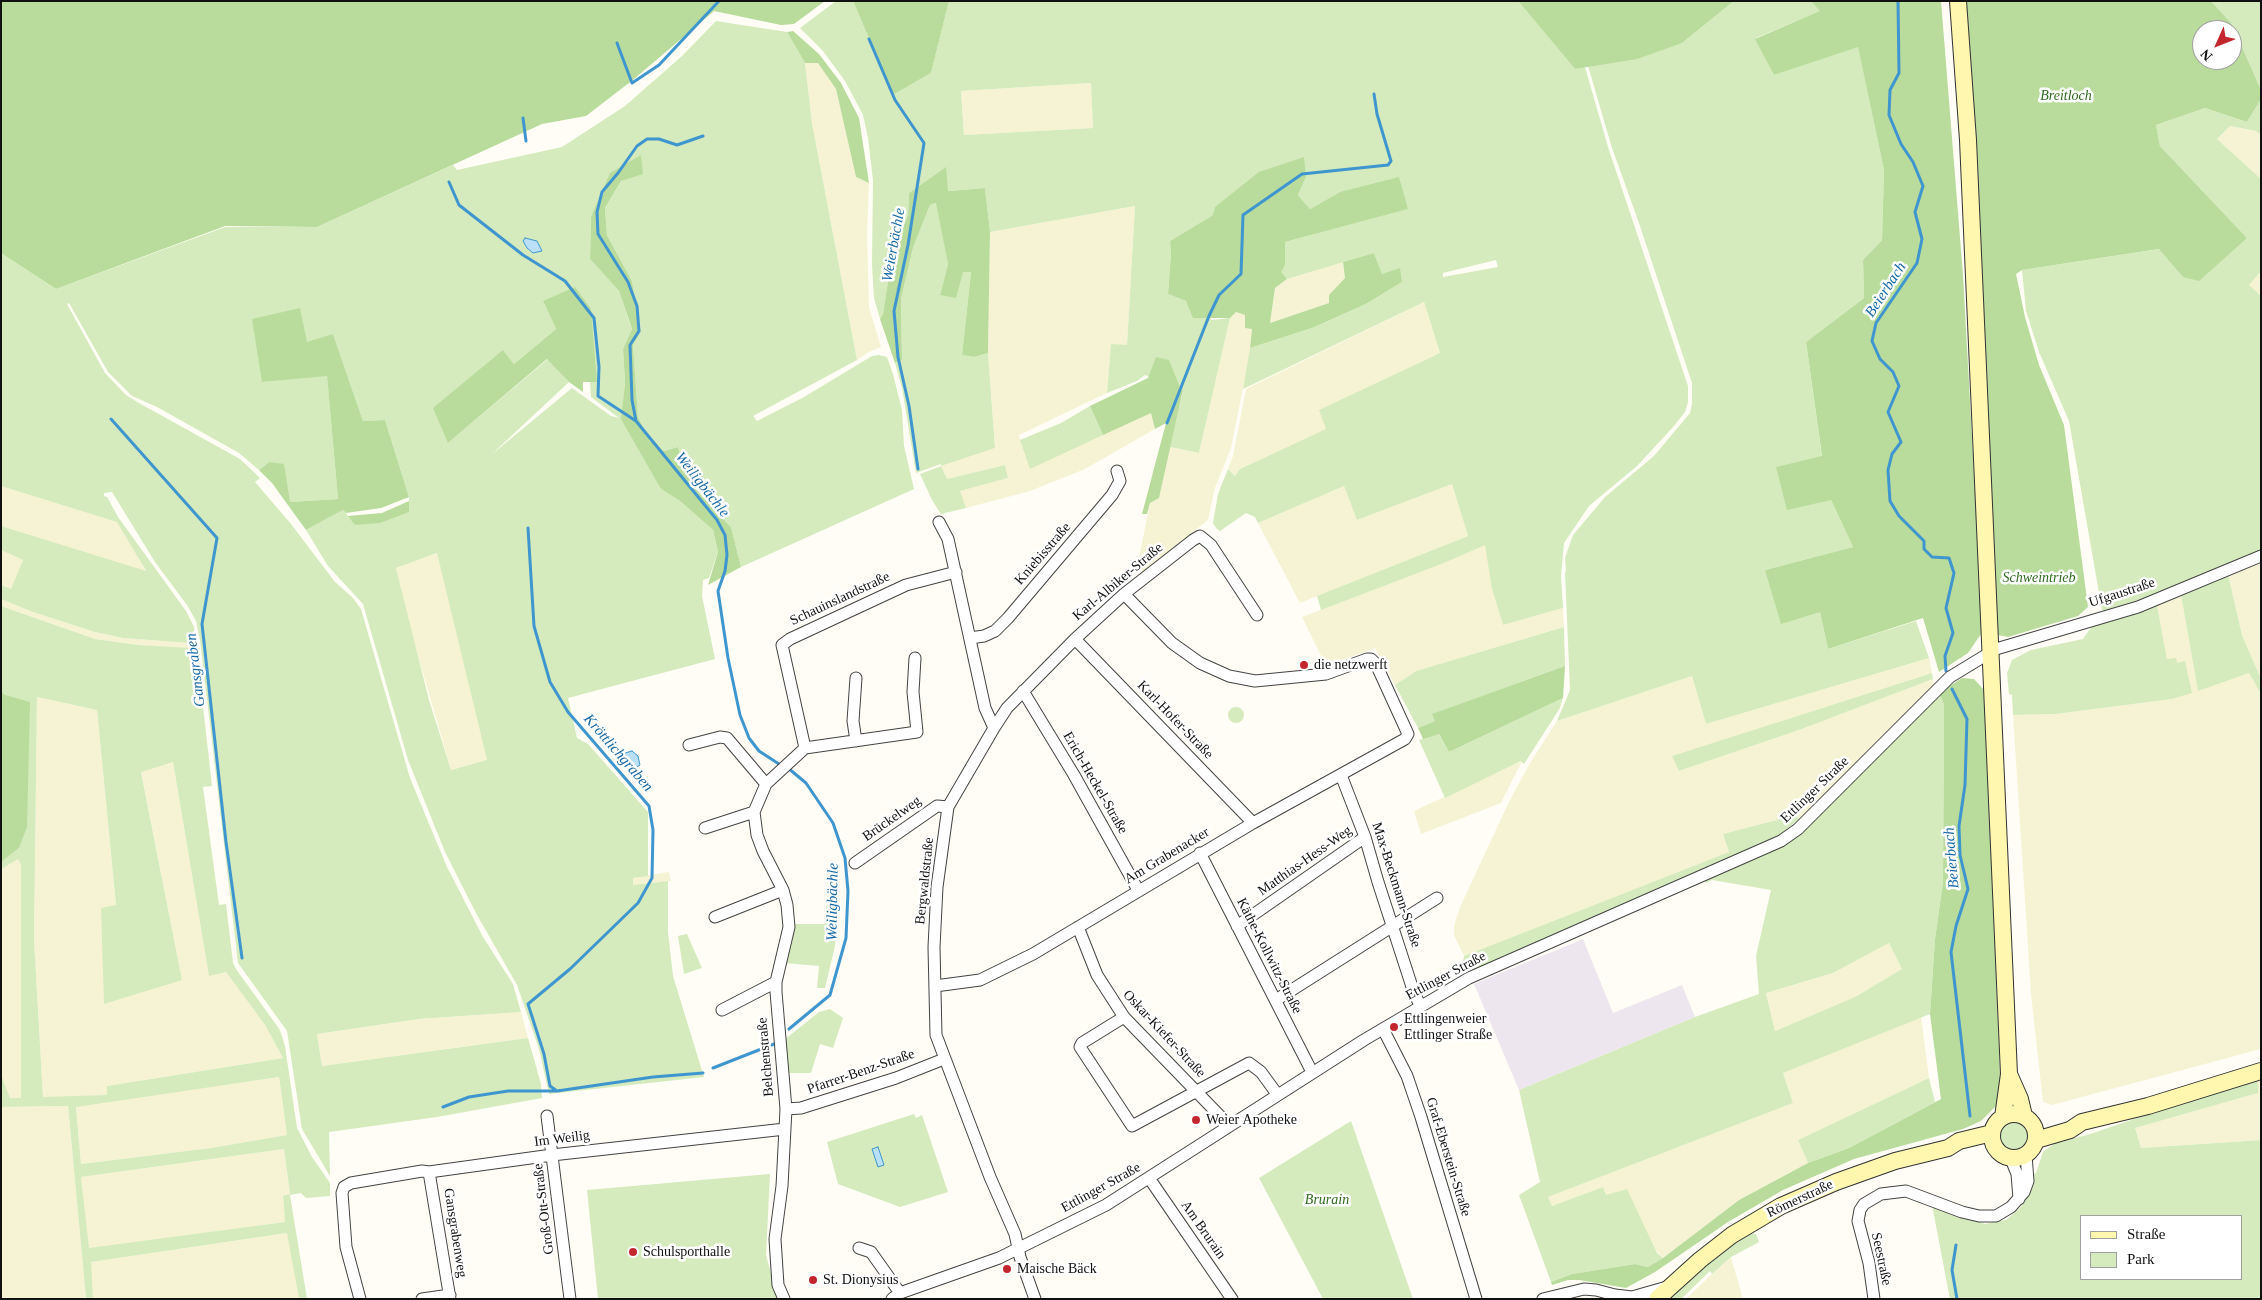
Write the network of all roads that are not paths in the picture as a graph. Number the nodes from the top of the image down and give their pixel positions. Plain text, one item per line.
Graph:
1 (1958, 1) edge
2 (1117, 471) dead end
3 (939, 522) dead end
4 (2261, 556) edge
5 (956, 572) junction
6 (1124, 594) junction
7 (1257, 615) dead end
8 (970, 638) junction
9 (1075, 639) junction
10 (1991, 653) junction
11 (915, 658) dead end
12 (856, 678) dead end
13 (1023, 691) junction
14 (994, 728) junction
15 (856, 741) junction
16 (689, 745) dead end
17 (805, 748) junction
18 (1341, 775) junction
19 (766, 784) junction
20 (948, 807) junction
21 (754, 812) junction
22 (1253, 823) junction
23 (705, 828) dead end
24 (1365, 837) junction
25 (1200, 853) junction
26 (855, 863) dead end
27 (783, 890) junction
28 (1138, 890) junction
29 (1437, 898) dead end
30 (715, 917) dead end
31 (1393, 925) junction
32 (1237, 926) junction
33 (1078, 927) junction
34 (776, 982) junction
35 (935, 986) junction
36 (1276, 1000) junction
37 (1420, 1006) junction
38 (722, 1010) dead end
39 (1124, 1017) junction
40 (1383, 1028) junction
41 (944, 1059) junction
42 (2261, 1071) edge
43 (1312, 1072) junction
44 (2009, 1074) junction
45 (1197, 1092) junction
46 (1277, 1094) junction
47 (786, 1109) junction
48 (547, 1116) dead end
49 (2003, 1117) junction
50 (1227, 1127) junction
51 (2031, 1127) junction
52 (785, 1129) junction
53 (1993, 1140) junction
54 (552, 1155) junction
55 (2018, 1157) junction
56 (429, 1172) junction
57 (1149, 1178) junction
58 (858, 1248) dead end
59 (1018, 1248) junction
60 (1670, 1286) junction
61 (1576, 1291) junction
62 (896, 1296) edge
63 (450, 1297) edge
64 (1617, 1297) edge
65 (360, 1299) edge
66 (422, 1299) edge
67 (570, 1299) edge
68 (784, 1299) edge
69 (1034, 1299) edge
70 (1232, 1299) edge
71 (1476, 1299) edge
72 (1543, 1299) edge
73 (1599, 1299) edge
74 (1657, 1299) edge
75 (1874, 1299) edge

1 - 10 street
2 - 8 street, Kniebisstraße
3 - 5 street
4 - 10 street, Ufgaustraße
5 - 8 street
5 - 17 street, Schauinslandstraße
6 - 7 street, Karl-Albiker-Straße
6 - 9 street, Karl-Albiker-Straße
6 - 18 street, Am Grabenacker
8 - 14 street
9 - 13 street, Karl-Albiker-Straße
9 - 22 street, Karl-Hofer-Straße
10 - 37 street, Ettlinger Straße
10 - 44 street
11 - 15 street
12 - 15 street
13 - 14 street, Karl-Albiker-Straße
13 - 28 street, Erich-Heckel-Straße
14 - 20 street, Bergwaldstraße
15 - 17 street
16 - 19 street
17 - 19 street
18 - 22 street, Am Grabenacker
18 - 24 street, Max-Beckmann-Straße
19 - 21 street
20 - 26 street, Brückelweg
20 - 35 street, Bergwaldstraße
21 - 23 street
21 - 27 street, Belchenstraße
22 - 25 street, Am Grabenacker
24 - 31 street, Max-Beckmann-Straße
24 - 32 street, Matthias-Hess-Weg
25 - 28 street, Am Grabenacker
25 - 32 street, Käthe-Kollwitz-Straße
27 - 30 street
27 - 34 street, Belchenstraße
28 - 33 street, Am Grabenacker
29 - 31 street
31 - 36 street
31 - 37 street, Max-Beckmann-Straße
32 - 36 street, Käthe-Kollwitz-Straße
33 - 35 street, Am Grabenacker
33 - 39 street, Oskar-Kiefer-Straße
34 - 38 street
34 - 47 street, Belchenstraße
35 - 41 street, Bergwaldstraße
36 - 43 street, Käthe-Kollwitz-Straße
37 - 40 street, Ettlinger Straße
39 - 45 street, Oskar-Kiefer-Straße
39 - 45 street
40 - 43 street, Ettlinger Straße
40 - 71 street, Graf-Eberstein-Straße
41 - 47 street, Pfarrer-Benz-Straße
41 - 59 street, Bergwaldstraße
42 - 51 street
43 - 46 street, Ettlinger Straße
44 - 49 street
44 - 51 street
45 - 46 street
45 - 50 street, Oskar-Kiefer-Straße
46 - 50 street, Ettlinger Straße
47 - 52 street, Belchenstraße
48 - 54 street, Groß-Ott-Straße
49 - 51 street
49 - 53 street
50 - 57 street, Ettlinger Straße
51 - 55 street
52 - 54 street, Im Weilig
52 - 68 street, Belchenstraße
53 - 55 street
53 - 60 street, Römerstraße
54 - 56 street, Im Weilig
54 - 67 street, Groß-Ott-Straße
55 - 75 street, Seestraße
56 - 63 street, Gansgrabenweg
56 - 65 street, Im Weilig
57 - 59 street, Ettlinger Straße
57 - 70 street, Am Brurain
58 - 62 street
59 - 62 street, Ettlinger Straße
59 - 69 street, Bergwaldstraße
60 - 64 street, Römerstraße
60 - 74 street, Römerstraße
61 - 64 street, Römerstraße
61 - 72 street, Römerstraße
61 - 73 street
63 - 66 street

